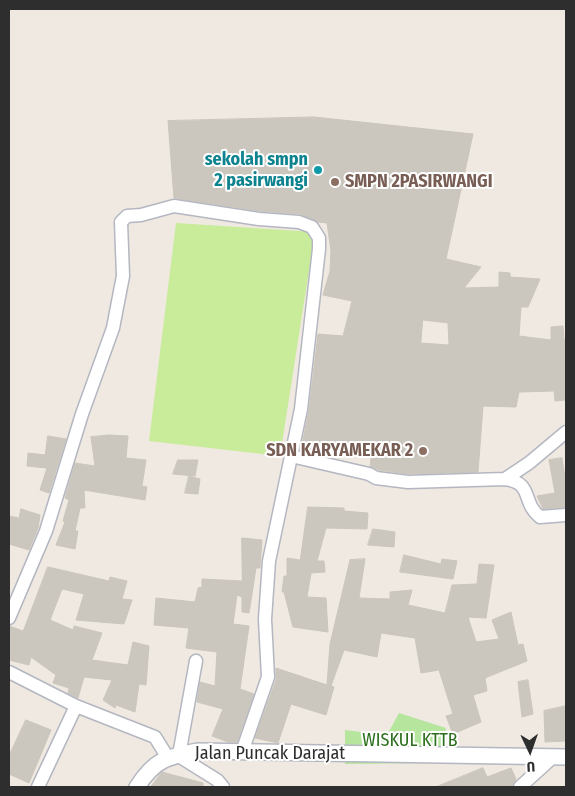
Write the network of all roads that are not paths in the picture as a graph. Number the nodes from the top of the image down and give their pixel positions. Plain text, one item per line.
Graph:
1 (566, 432) edge
2 (291, 456) junction
3 (506, 479) junction
4 (566, 515) edge
5 (9, 618) edge
6 (196, 661) dead end
7 (9, 672) edge
8 (76, 706) junction
9 (242, 752) junction
10 (175, 756) junction
11 (560, 757) edge
12 (38, 787) edge
13 (137, 787) edge
14 (223, 787) edge
15 (520, 787) edge

1 - 3 street
2 - 3 street
2 - 5 street
2 - 9 street
3 - 4 street
6 - 10 street
7 - 8 street
8 - 10 street
8 - 12 street
9 - 10 street, Jalan Puncak Darajat
9 - 11 street, Jalan Puncak Darajat
10 - 13 street, Jalan Puncak Darajat
10 - 14 street
11 - 15 street

